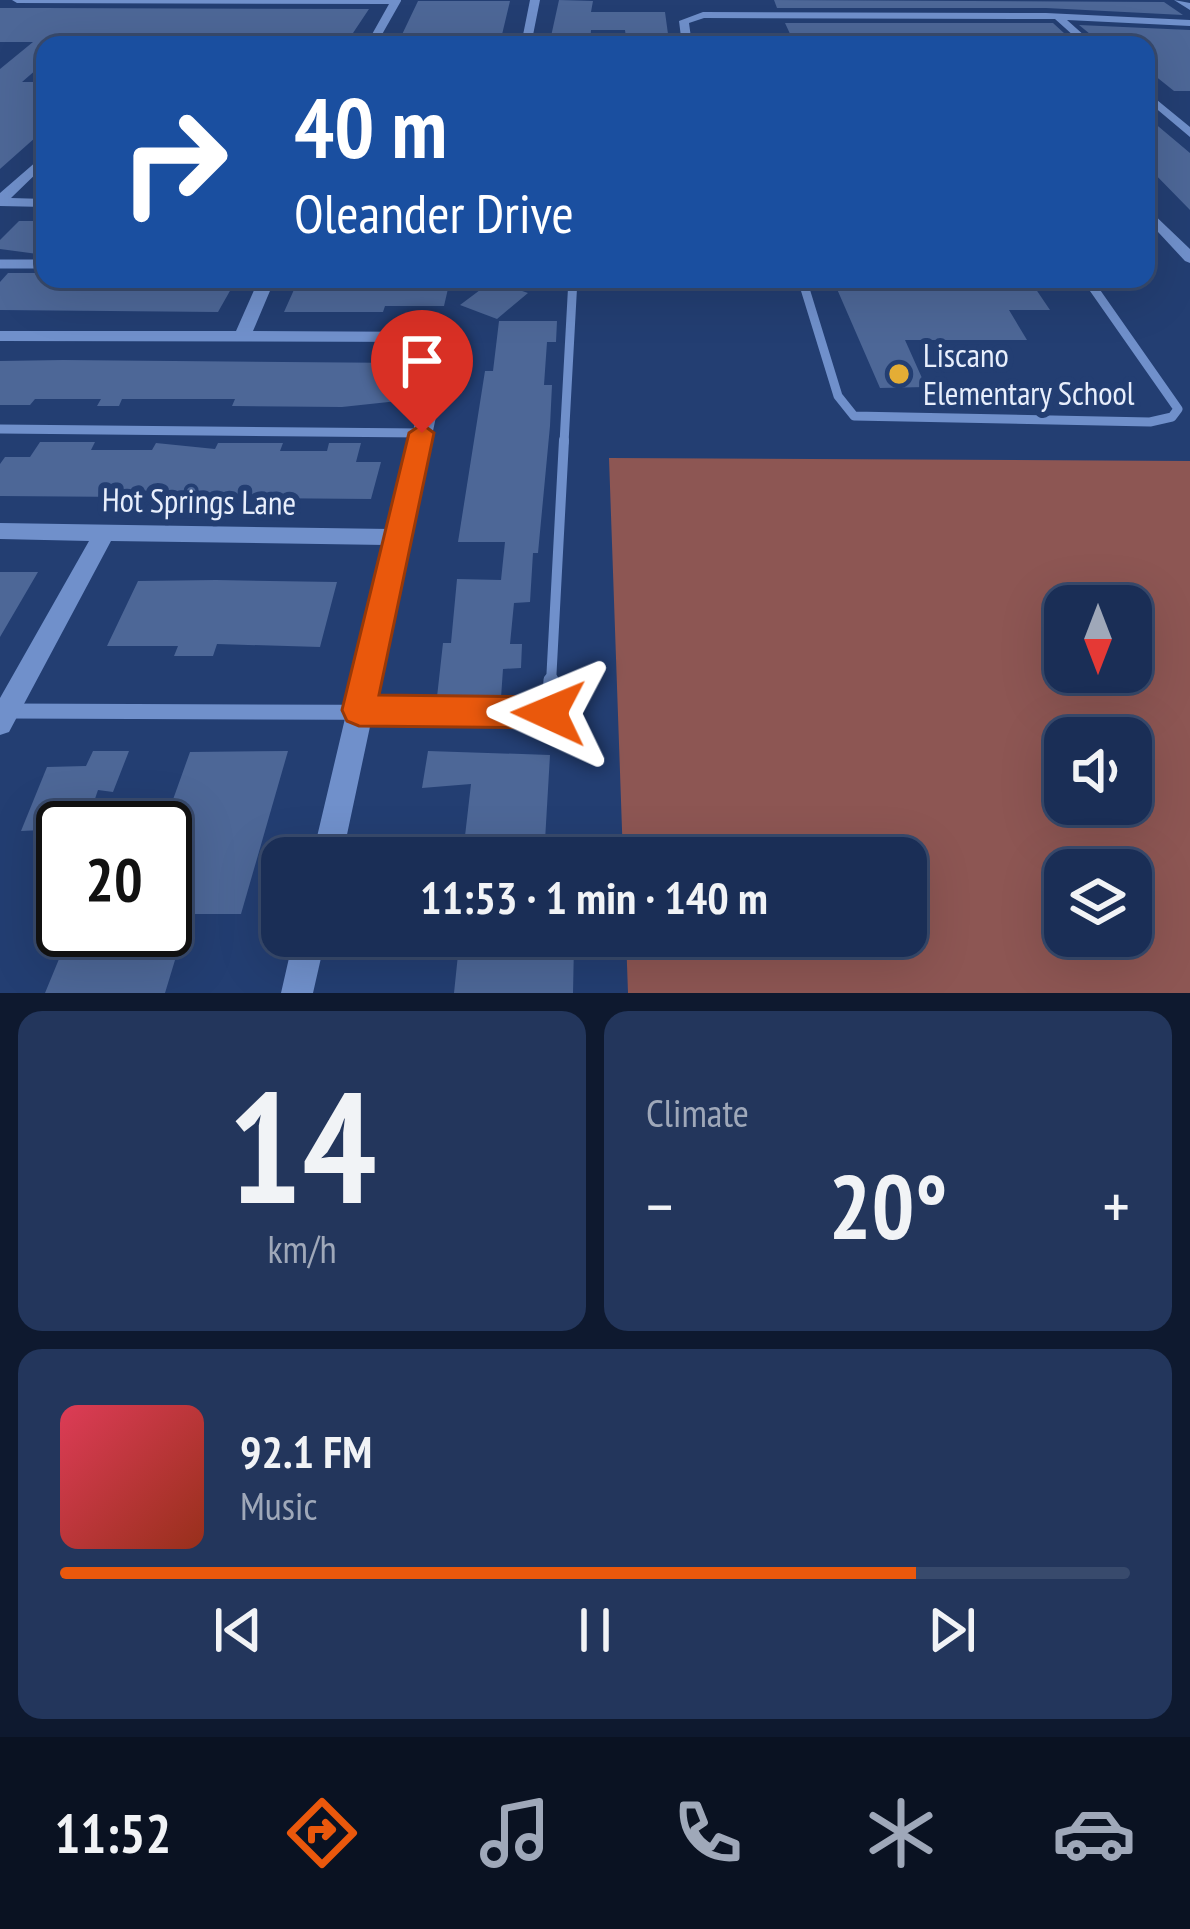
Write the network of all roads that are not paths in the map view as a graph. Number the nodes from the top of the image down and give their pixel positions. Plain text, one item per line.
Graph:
1 (17, 0) edge
2 (535, 0) edge
3 (750, 0) edge
4 (396, 1) edge
5 (755, 15) junction
6 (1058, 17) junction
7 (1190, 23) edge
8 (376, 36) edge
9 (528, 36) edge
10 (686, 36) edge
11 (1080, 36) edge
12 (1155, 102) edge
13 (1190, 133) edge
14 (36, 167) edge
15 (0, 202) edge
16 (36, 202) edge
17 (1155, 221) edge
18 (1190, 258) edge
19 (0, 264) edge
20 (36, 264) edge
21 (262, 288) edge
22 (573, 288) edge
23 (805, 288) edge
24 (1093, 288) edge
25 (0, 336) edge
26 (242, 337) junction
27 (0, 429) edge
28 (422, 433) junction
29 (0, 531) edge
30 (105, 532) junction
31 (396, 537) junction
32 (359, 710) junction
33 (3, 717) edge
34 (332, 837) edge
35 (305, 957) edge
36 (297, 993) edge

1 - 4 street
2 - 9 street
3 - 5 street
4 - 8 street
5 - 6 street
5 - 10 street
6 - 7 street
6 - 11 street
12 - 13 street
14 - 15 street
15 - 16 street
17 - 18 street
19 - 20 lane
21 - 26 street
22 - 32 lane
23 - 24 lane
25 - 26 street
26 - 28 street
27 - 28 lane
28 - 31 street
29 - 30 street, Hot Springs Lane
30 - 31 street, Hot Springs Lane
30 - 33 street
31 - 32 street
32 - 33 lane
32 - 34 street
35 - 36 street

